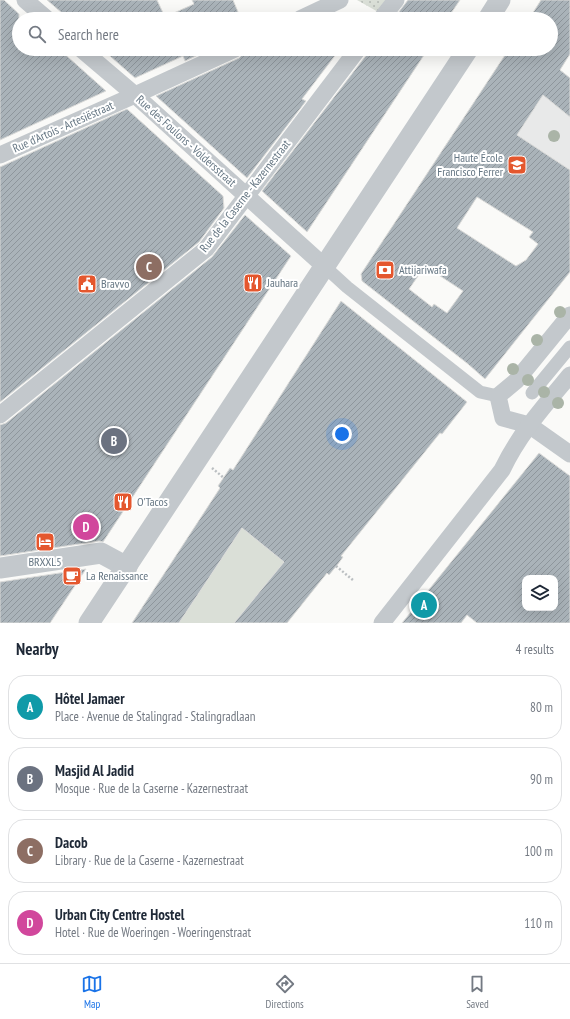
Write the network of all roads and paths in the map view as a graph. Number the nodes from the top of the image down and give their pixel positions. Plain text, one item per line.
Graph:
1 (25, 0) edge
2 (340, 0) edge
3 (396, 0) edge
4 (500, 0) edge
5 (39, 12) edge
6 (315, 12) edge
7 (387, 12) edge
8 (492, 12) edge
9 (90, 56) edge
10 (220, 56) edge
11 (353, 56) edge
12 (463, 56) edge
13 (135, 96) junction
14 (0, 155) edge
15 (247, 196) junction
16 (324, 266) junction
17 (570, 315) edge
18 (570, 347) edge
19 (570, 375) edge
20 (532, 393) dead end
21 (498, 396) junction
22 (0, 415) edge
23 (529, 425) junction
24 (570, 454) edge
25 (336, 566) dead end
26 (127, 567) junction
27 (0, 568) edge
28 (354, 580) dead end
29 (89, 623) edge
30 (382, 623) edge

1 - 5 street
2 - 6 street
3 - 7 street
4 - 8 street
9 - 13 street, Rue des Foulons - Voldersstraat
10 - 13 street, Rue d'Artois - Artesiëstraat
11 - 15 street, Rue de la Caserne - Kazernestraat
12 - 16 street
13 - 14 street, Rue d'Artois - Artesiëstraat
13 - 15 street, Rue des Foulons - Voldersstraat
15 - 16 street, Rue des Foulons - Voldersstraat
15 - 22 street, Rue de la Caserne - Kazernestraat
16 - 21 street
16 - 26 street
17 - 21 street
18 - 20 street
19 - 23 street
21 - 23 street
23 - 24 street
23 - 30 street
25 - 28 path
26 - 27 street
26 - 29 street

